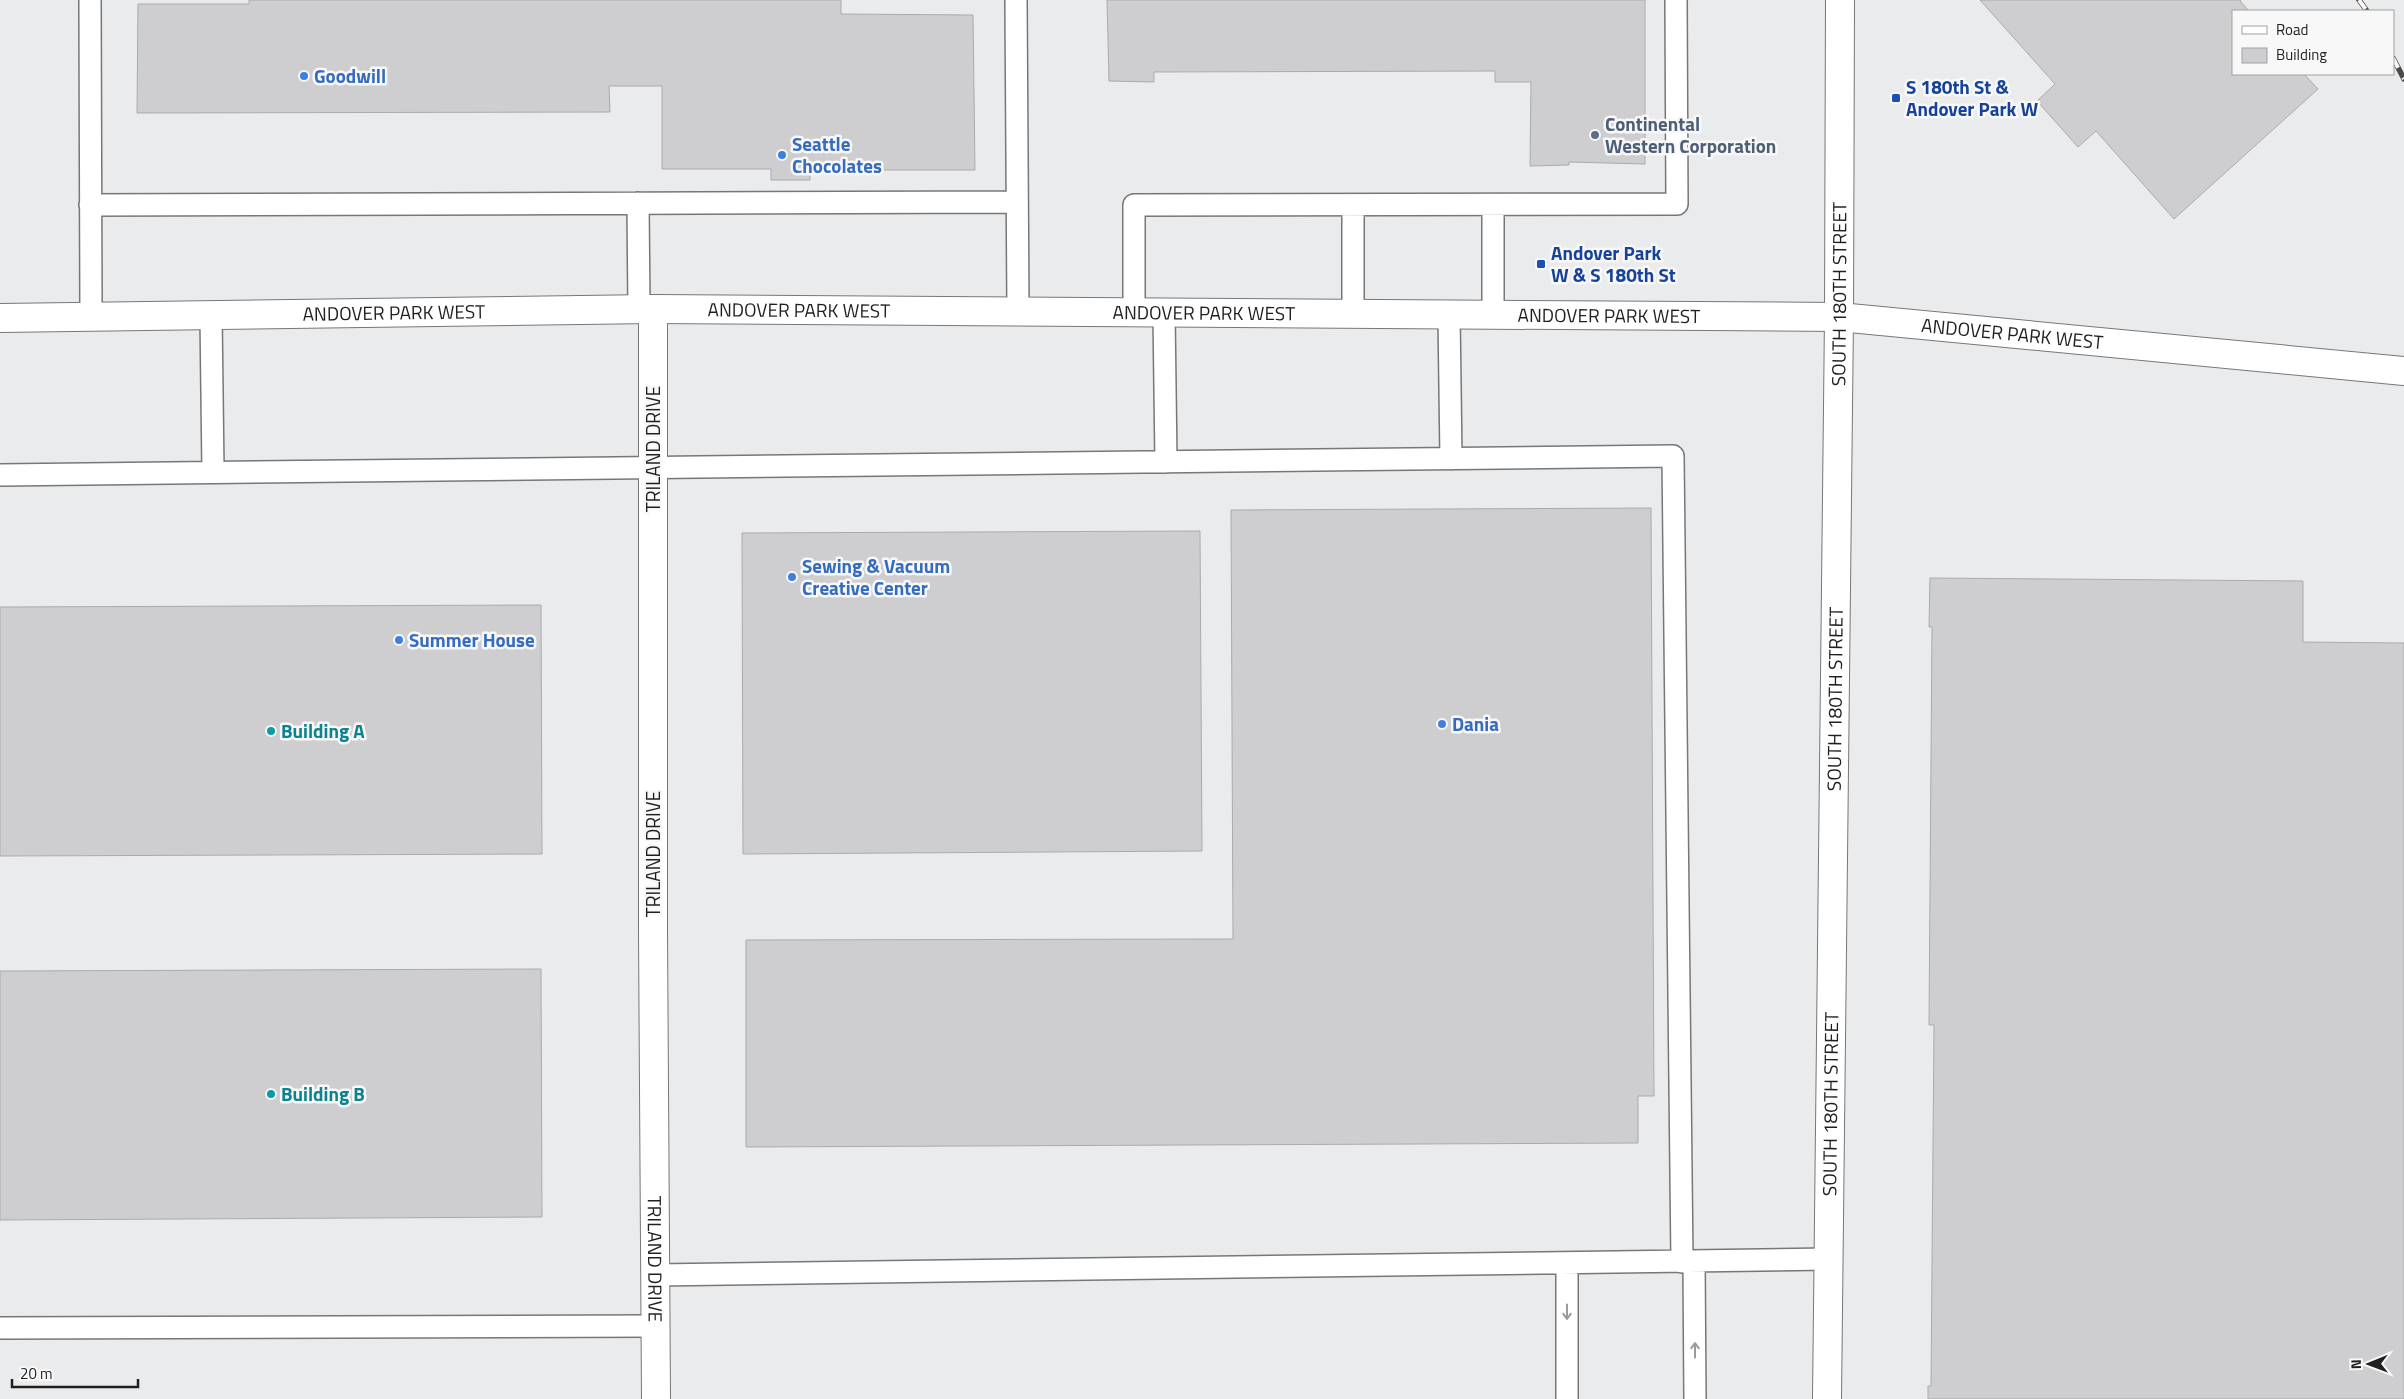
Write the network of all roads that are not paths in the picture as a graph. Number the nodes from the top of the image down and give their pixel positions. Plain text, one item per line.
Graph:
1 (90, 0) edge
2 (1016, 0) edge
3 (1676, 0) edge
4 (1840, 0) edge
5 (1017, 202) junction
6 (638, 203) junction
7 (1493, 204) junction
8 (90, 205) junction
9 (1353, 205) junction
10 (646, 309) junction
11 (1018, 312) junction
12 (1134, 313) junction
13 (1164, 313) junction
14 (1353, 314) junction
15 (211, 315) junction
16 (1450, 315) junction
17 (1493, 315) junction
18 (91, 317) junction
19 (1839, 317) junction
20 (0, 318) edge
21 (2404, 371) edge
22 (1451, 459) junction
23 (1166, 462) junction
24 (653, 468) junction
25 (214, 472) junction
26 (0, 475) edge
27 (1829, 1260) junction
28 (1688, 1262) junction
29 (1567, 1263) junction
30 (655, 1275) junction
31 (656, 1326) junction
32 (0, 1328) edge
33 (656, 1399) edge
34 (1567, 1399) edge
35 (1695, 1399) edge
36 (1827, 1399) edge

1 - 8 lane
2 - 5 lane
3 - 7 lane
4 - 19 street, SOUTH 180TH STREET
5 - 6 lane
5 - 11 lane
6 - 8 lane
6 - 10 lane
7 - 9 lane
7 - 17 lane
8 - 18 lane
9 - 12 lane
9 - 14 lane
10 - 11 street, ANDOVER PARK WEST
10 - 15 street, ANDOVER PARK WEST
10 - 24 street, TRILAND DRIVE
11 - 12 street, ANDOVER PARK WEST
12 - 13 street, ANDOVER PARK WEST
13 - 14 street, ANDOVER PARK WEST
13 - 23 lane
14 - 16 street, ANDOVER PARK WEST
15 - 18 street, ANDOVER PARK WEST
15 - 25 lane
16 - 17 street, ANDOVER PARK WEST
16 - 22 lane
17 - 19 street, ANDOVER PARK WEST
18 - 20 street, ANDOVER PARK WEST
19 - 21 street, ANDOVER PARK WEST
19 - 27 street, SOUTH 180TH STREET
22 - 23 lane
22 - 28 lane
23 - 24 lane
24 - 25 lane
24 - 30 street, TRILAND DRIVE
25 - 26 lane
27 - 28 lane
27 - 36 street, SOUTH 180TH STREET
28 - 29 lane
35 -> 28 lane
29 - 30 lane
29 -> 34 lane
30 - 31 street, TRILAND DRIVE
31 - 32 lane
31 - 33 street, TRILAND DRIVE

